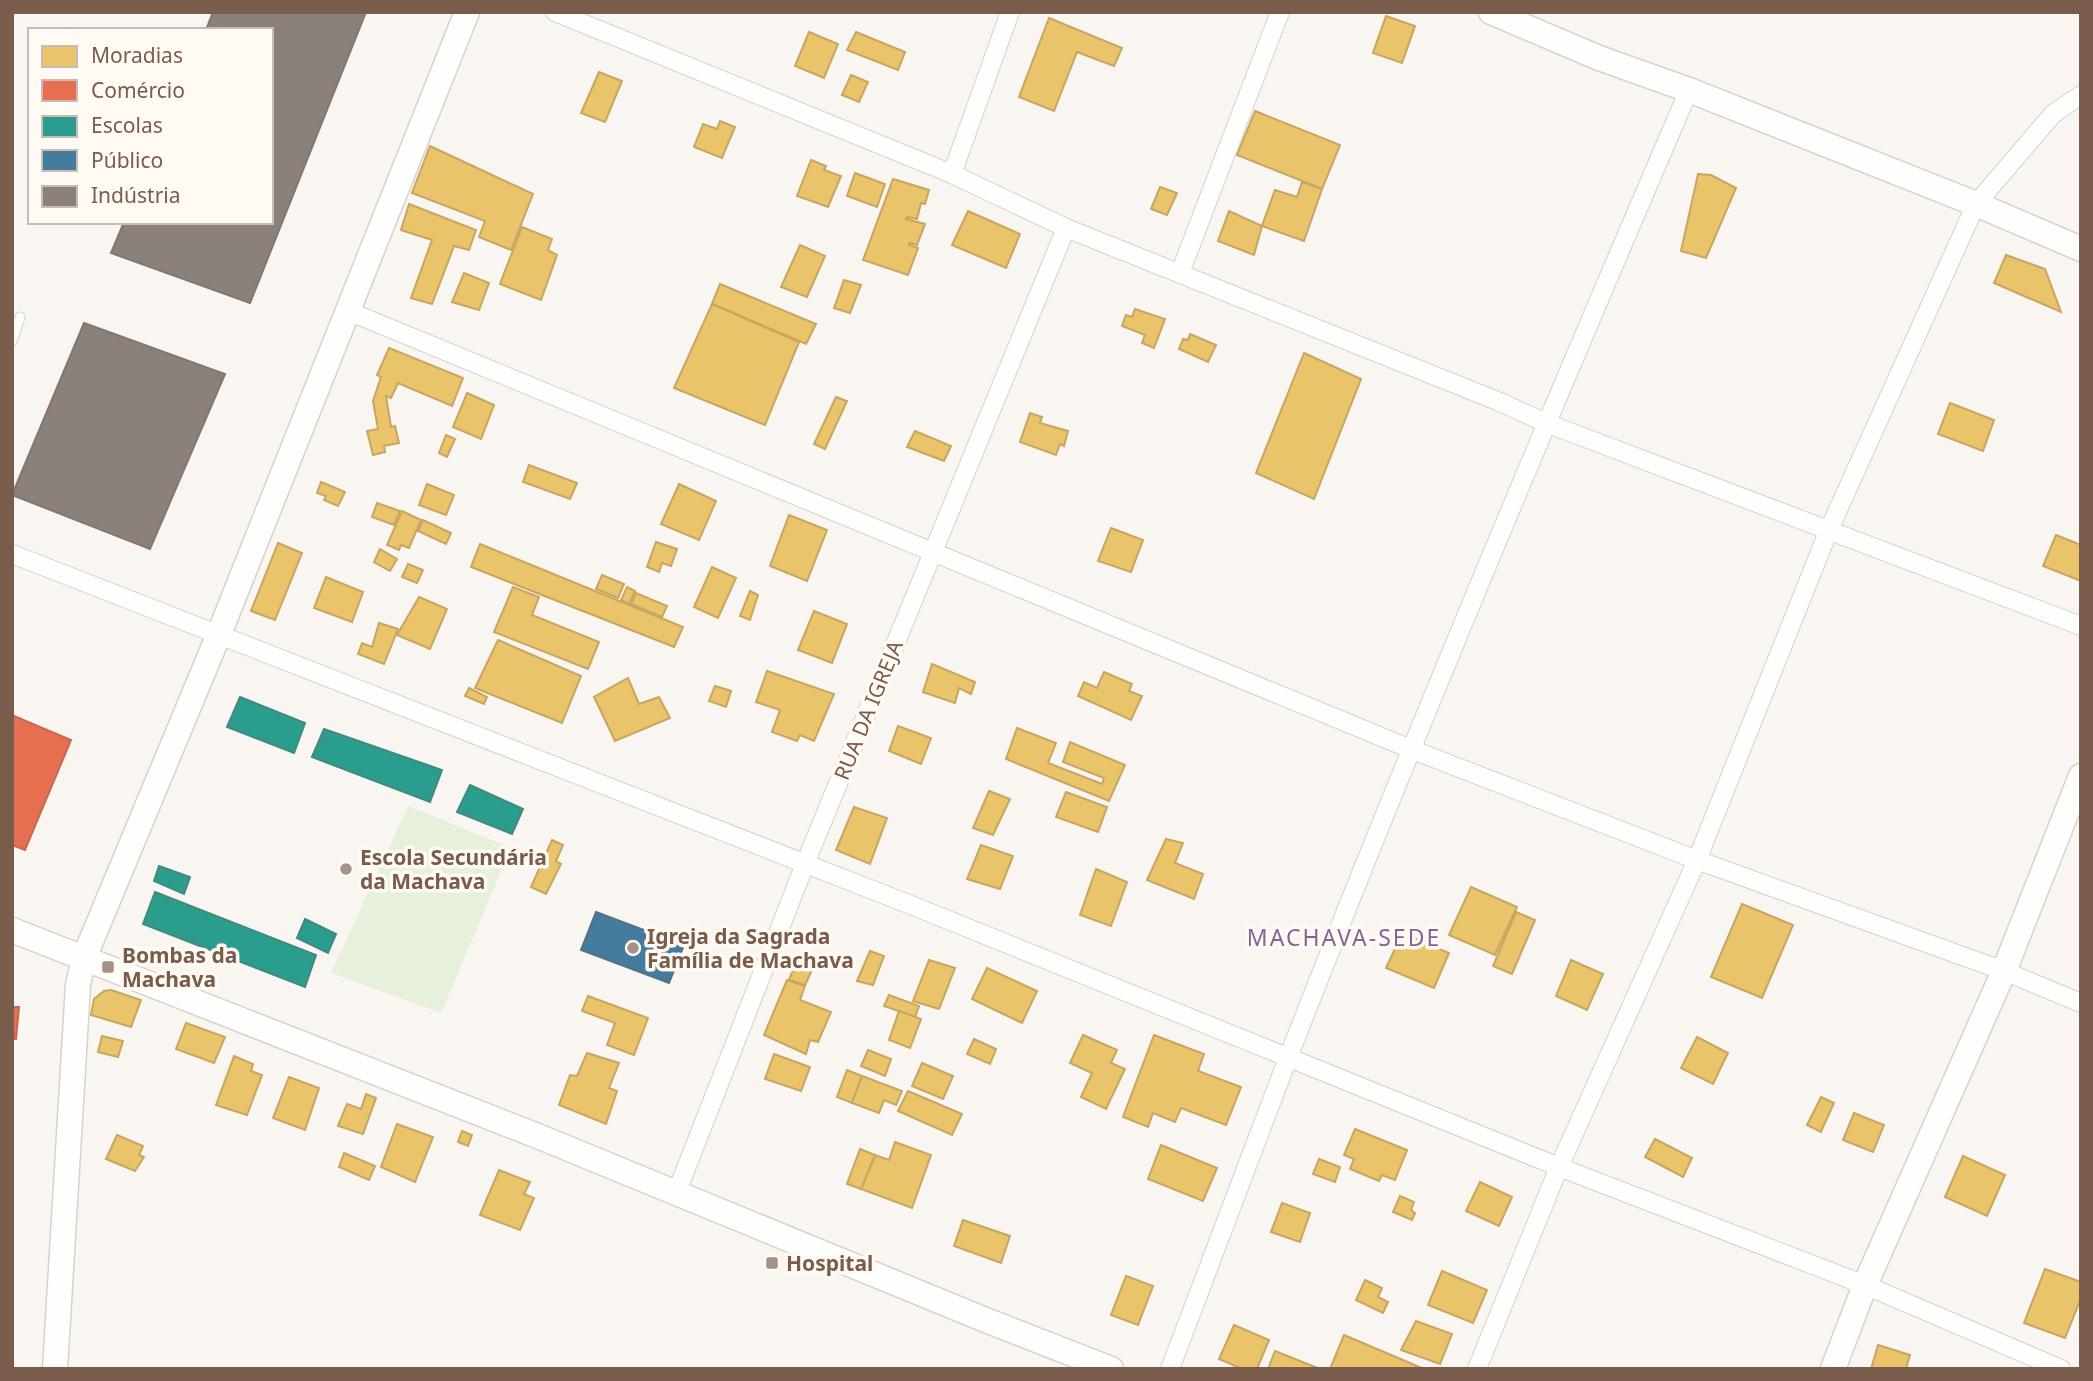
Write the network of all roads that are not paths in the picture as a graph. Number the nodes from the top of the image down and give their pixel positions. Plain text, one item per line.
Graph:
1 (467, 12) edge
2 (555, 12) edge
3 (1010, 12) edge
4 (1280, 12) edge
5 (1491, 12) edge
6 (1689, 90) junction
7 (2081, 95) edge
8 (951, 174) junction
9 (1976, 204) junction
10 (1066, 228) junction
11 (2081, 249) edge
12 (1180, 273) junction
13 (348, 311) junction
14 (20, 317) dead end
15 (12, 341) edge
16 (1546, 423) junction
17 (1828, 531) junction
18 (932, 552) junction
19 (12, 554) edge
20 (2081, 626) edge
21 (219, 634) junction
22 (1413, 750) junction
23 (2081, 776) edge
24 (1697, 860) junction
25 (805, 864) junction
26 (12, 930) edge
27 (84, 958) junction
28 (2004, 971) junction
29 (2081, 1003) edge
30 (1289, 1056) junction
31 (1559, 1167) junction
32 (676, 1194) junction
33 (1865, 1285) junction
34 (55, 1369) edge
35 (1111, 1369) edge
36 (1170, 1369) edge
37 (1477, 1369) edge
38 (1833, 1369) edge
39 (2061, 1369) edge

1 - 13 street
2 - 8 street
3 - 8 street
4 - 12 street
5 - 6 street
6 - 9 street
6 - 16 street
7 - 9 street
8 - 10 street
9 - 11 street
9 - 17 street
10 - 12 street
10 - 18 street, RUA DA IGREJA
12 - 16 street
13 - 18 street
13 - 21 street
14 - 15 lane
16 - 17 street
16 - 22 street
17 - 20 street
17 - 24 street
18 - 22 street
18 - 25 street, RUA DA IGREJA
19 - 21 street
21 - 25 street
21 - 27 street
22 - 24 street
22 - 30 street
23 - 28 street
24 - 28 street
24 - 31 street
25 - 30 street
25 - 32 street, RUA DA IGREJA
26 - 27 street
27 - 32 street
27 - 34 street
28 - 29 street
28 - 33 street
30 - 31 street
30 - 36 street
31 - 33 street
31 - 37 street
32 - 35 street
33 - 38 street
33 - 39 street

